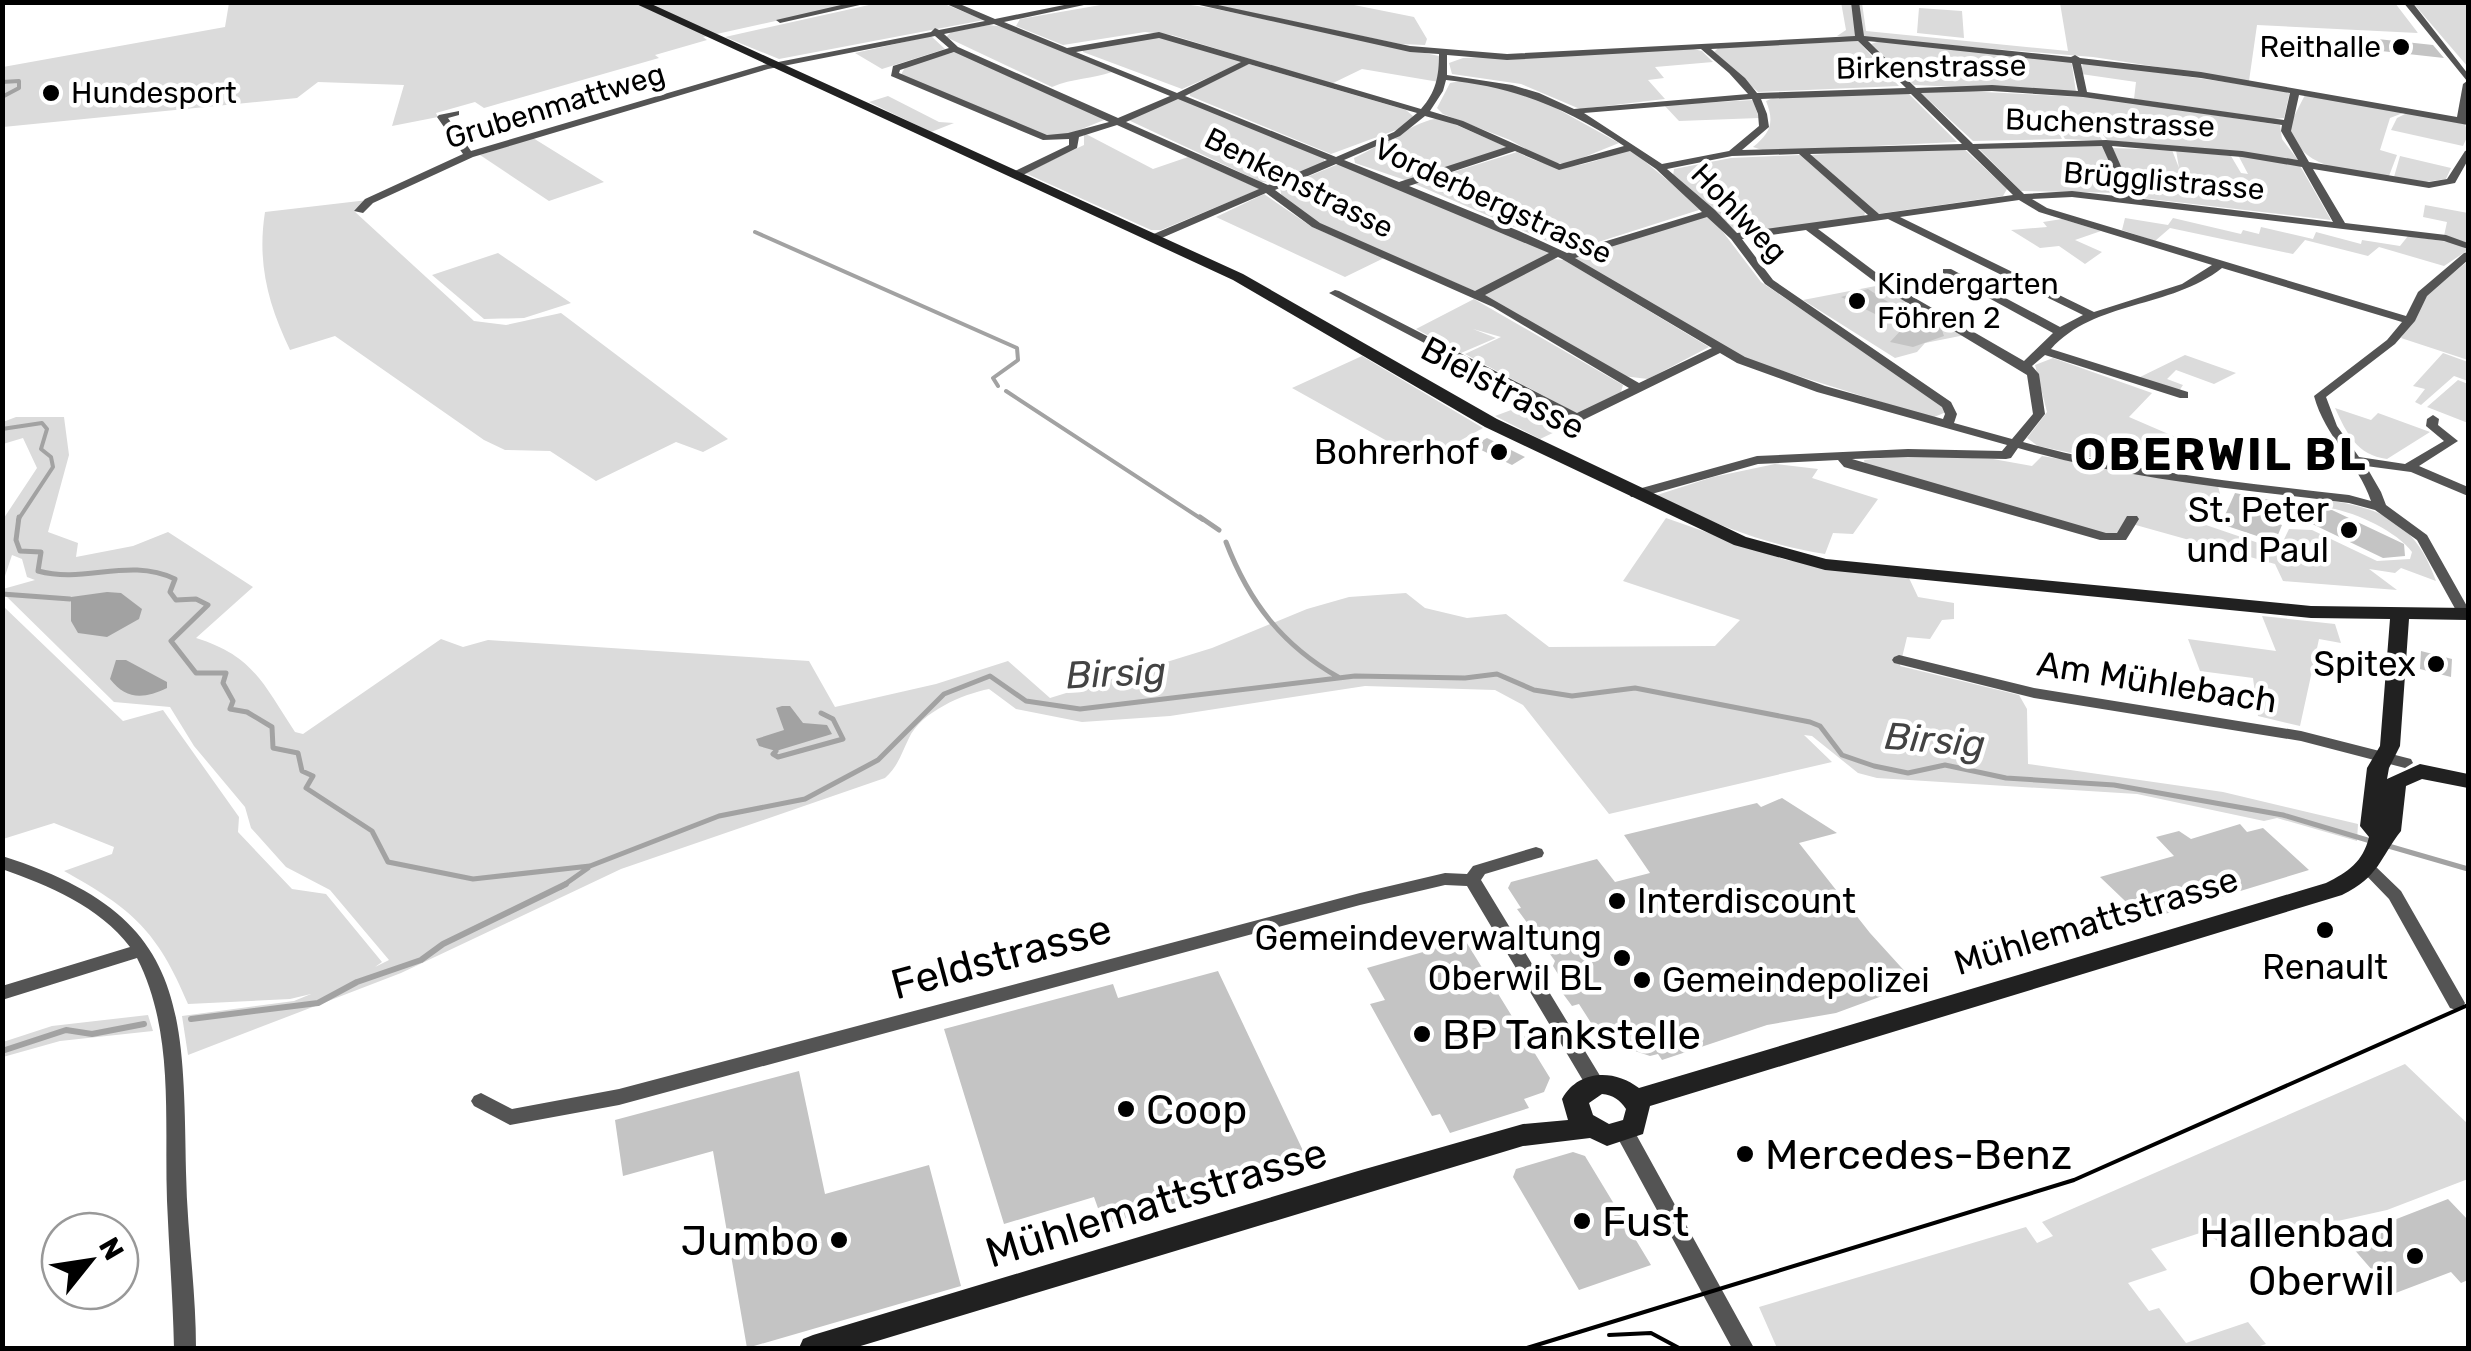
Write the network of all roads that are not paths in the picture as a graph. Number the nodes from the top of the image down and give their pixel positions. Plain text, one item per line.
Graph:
1 (637, 2) edge
2 (868, 2) edge
3 (946, 2) edge
4 (1094, 2) edge
5 (1190, 2) edge
6 (1855, 2) edge
7 (2407, 2) edge
8 (780, 20) dead end
9 (995, 21) junction
10 (935, 31) junction
11 (1860, 38) junction
12 (1701, 45) junction
13 (955, 49) junction
14 (1069, 50) junction
15 (1443, 54) junction
16 (2076, 58) junction
17 (1249, 61) junction
18 (773, 66) junction
19 (1445, 77) junction
20 (2468, 81) edge
21 (1910, 88) junction
22 (2296, 91) junction
23 (1180, 94) junction
24 (2083, 94) junction
25 (1756, 96) junction
26 (1576, 111) junction
27 (456, 113) dead end
28 (1425, 113) junction
29 (1119, 119) junction
30 (2465, 121) edge
31 (2286, 123) junction
32 (1074, 135) junction
33 (2106, 143) junction
34 (1968, 144) junction
35 (1517, 147) junction
36 (1632, 147) junction
37 (1801, 151) junction
38 (2468, 153) edge
39 (1732, 154) junction
40 (469, 155) junction
41 (1340, 159) junction
42 (2304, 162) junction
43 (1660, 167) junction
44 (1015, 176) junction
45 (1402, 185) junction
46 (1267, 189) junction
47 (2021, 197) junction
48 (2132, 200) junction
49 (359, 211) dead end
50 (1711, 212) junction
51 (1882, 216) junction
52 (2340, 224) junction
53 (1809, 227) junction
54 (1735, 236) junction
55 (1152, 238) junction
56 (2468, 246) edge
57 (1562, 255) junction
58 (2468, 255) edge
59 (2220, 264) junction
60 (1947, 271) dead end
61 (1335, 292) dead end
62 (1475, 296) junction
63 (2092, 315) junction
64 (2409, 321) junction
65 (2060, 332) junction
66 (1720, 348) junction
67 (2042, 350) junction
68 (2024, 366) junction
69 (1638, 387) junction
70 (2184, 395) dead end
71 (2433, 419) dead end
72 (1948, 426) junction
73 (2016, 444) junction
74 (1842, 457) junction
75 (2354, 460) junction
76 (2407, 468) junction
77 (2468, 492) edge
78 (1636, 494) junction
79 (2380, 507) junction
80 (2132, 519) dead end
81 (2467, 614) edge
82 (2400, 616) junction
83 (1898, 660) dead end
84 (2401, 762) junction
85 (2468, 781) edge
86 (2376, 851) junction
87 (1536, 853) dead end
88 (2, 862) edge
89 (1472, 880) junction
90 (142, 950) junction
91 (2, 993) edge
92 (2456, 1004) dead end
93 (1595, 1084) junction
94 (1635, 1100) junction
95 (481, 1101) dead end
96 (1581, 1118) junction
97 (1625, 1133) junction
98 (185, 1348) edge
99 (813, 1348) edge
100 (1743, 1348) edge

1 - 18 main road, Bielstrasse
2 - 8 street
3 - 9 street, Vorderbergstrasse
4 - 9 street, Grubenmattweg
5 - 15 street
6 - 11 street
7 - 20 street
9 - 10 street, Grubenmattweg
9 - 14 street, Vorderbergstrasse
10 - 13 street, Benkenstrasse
10 - 18 street, Grubenmattweg
11 - 12 street
11 - 16 street
11 - 21 street
12 - 15 street
12 - 25 street
13 - 29 street, Benkenstrasse
13 - 32 street
14 - 17 street
14 - 23 street, Vorderbergstrasse
15 - 19 street
16 - 22 street
16 - 24 street
17 - 23 street
17 - 28 street
18 - 40 street, Grubenmattweg
18 - 44 main road, Bielstrasse
19 - 26 street
19 - 28 street
20 - 30 street
21 - 24 street, Birkenstrasse
21 - 25 street, Birkenstrasse
21 - 34 street
22 - 30 street
22 - 31 street
23 - 29 street
23 - 41 street, Vorderbergstrasse
24 - 31 street, Birkenstrasse
25 - 26 street, Birkenstrasse
25 - 39 street, Hohlweg
26 - 36 street
27 - 40 street
28 - 35 street
28 - 41 street
29 - 32 street
29 - 46 street, Benkenstrasse
31 - 42 street
32 - 44 street
33 - 34 street, Buchenstrasse
33 - 42 street, Buchenstrasse
33 - 48 street
34 - 37 street, Buchenstrasse
34 - 47 street
35 - 36 street
35 - 45 street
36 - 43 street
37 - 39 street, Buchenstrasse
37 - 51 street
38 - 42 street, Buchenstrasse
39 - 43 street, Hohlweg
40 - 49 street, Grubenmattweg
41 - 45 street, Vorderbergstrasse
41 - 46 street
42 - 52 street
43 - 50 street, Hohlweg
44 - 55 main road, Bielstrasse
45 - 57 street, Vorderbergstrasse
46 - 55 street
46 - 62 street, Benkenstrasse
47 - 48 street, Brügglistrasse
47 - 51 street, Brügglistrasse
47 - 59 street
48 - 52 street, Brügglistrasse
50 - 54 street, Hohlweg
50 - 57 street
51 - 53 street, Brügglistrasse
51 - 63 street
52 - 56 street, Brügglistrasse
53 - 54 street, Brügglistrasse
53 - 68 street
54 - 72 street, Hohlweg
55 - 78 main road, Bielstrasse
57 - 62 street
57 - 66 street, Vorderbergstrasse
58 - 64 street
59 - 63 street
59 - 64 street
60 - 65 street
61 - 69 street
62 - 69 street, Benkenstrasse
63 - 65 street
64 - 75 street
65 - 67 street
66 - 69 street
66 - 72 street, Vorderbergstrasse
67 - 68 street
67 - 70 street
68 - 73 street
71 - 76 street
72 - 73 street, Vorderbergstrasse
73 - 74 street
73 - 79 street, Vorderbergstrasse
74 - 78 street
74 - 80 street
75 - 76 street
75 - 79 street
76 - 77 street
78 - 82 main road, Bielstrasse
79 - 81 street
81 - 82 main road, Bielstrasse
82 - 84 main road
83 - 84 street, Am Mühlebach
84 - 85 main road
84 - 86 main road
86 - 92 street
86 - 94 main road, Mühlemattstrasse
87 - 89 street, Feldstrasse
88 - 90 street
89 - 93 street
89 - 95 street, Feldstrasse
90 - 91 street
90 - 98 street
93 - 94 main road
93 - 96 main road
94 - 97 main road
96 - 97 main road
96 - 99 main road, Mühlemattstrasse
97 - 100 street

